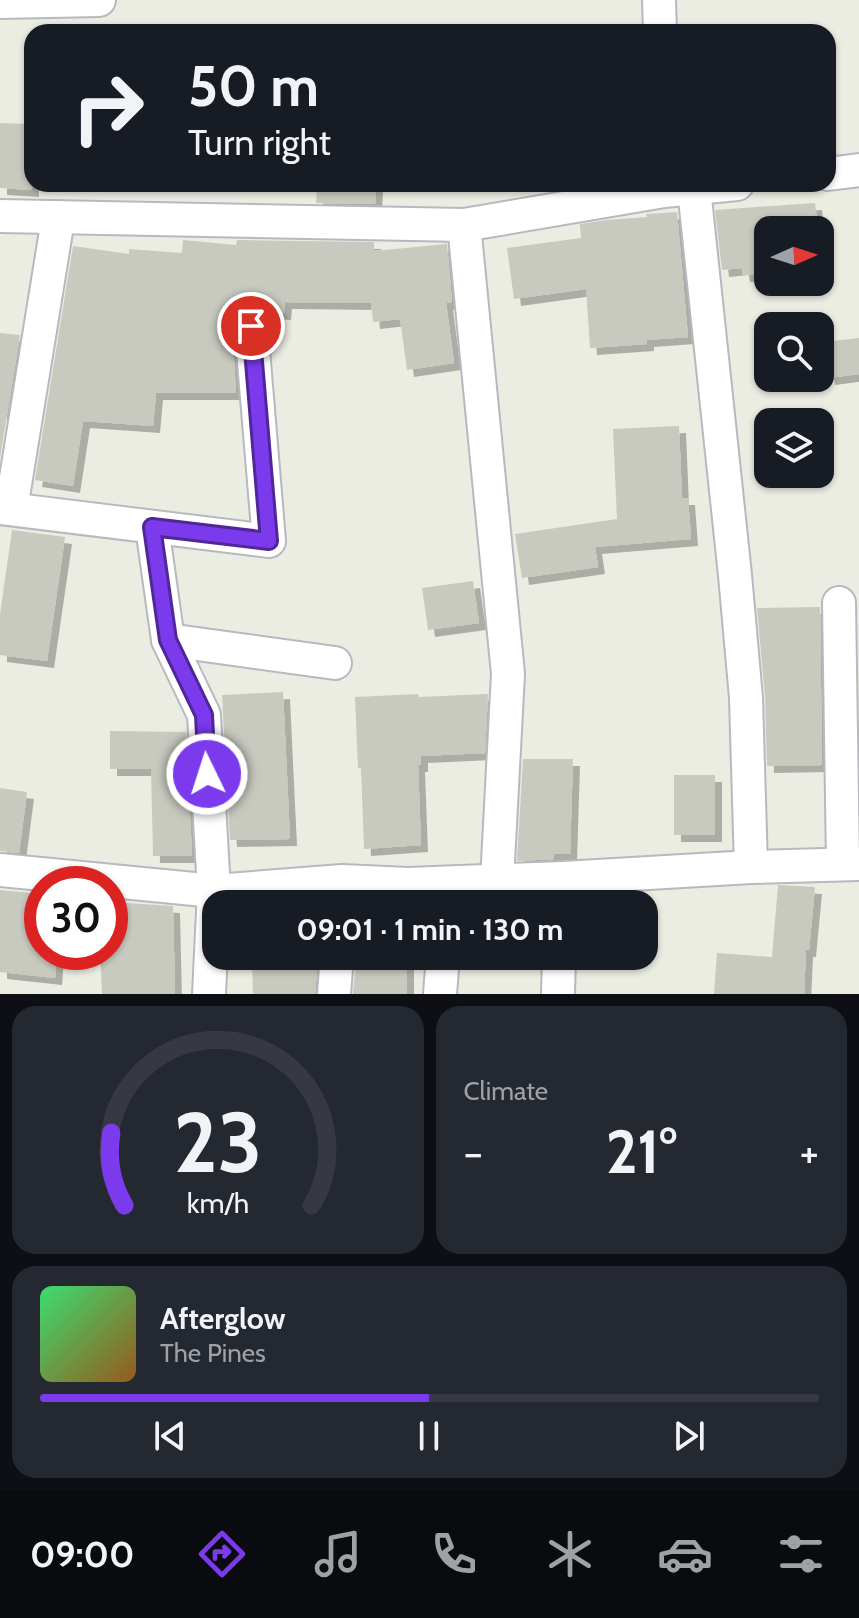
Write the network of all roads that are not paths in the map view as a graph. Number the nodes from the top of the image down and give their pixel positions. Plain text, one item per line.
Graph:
1 (99, 0) edge
2 (659, 0) edge
3 (0, 2) edge
4 (660, 24) edge
5 (859, 170) edge
6 (836, 173) edge
7 (651, 192) edge
8 (675, 192) edge
9 (0, 216) edge
10 (58, 219) junction
11 (464, 225) junction
12 (251, 326) dead end
13 (5, 508) edge
14 (152, 527) junction
15 (839, 603) dead end
16 (168, 640) junction
17 (335, 663) dead end
18 (851, 864) edge
19 (751, 867) junction
20 (0, 870) edge
21 (497, 881) junction
22 (204, 890) edge
23 (214, 890) edge
24 (358, 890) edge
25 (435, 890) edge
26 (461, 890) edge
27 (556, 890) edge
28 (571, 890) edge
29 (210, 970) edge
30 (336, 970) edge
31 (442, 970) edge
32 (559, 970) edge
33 (209, 994) edge
34 (334, 994) edge
35 (440, 994) edge
36 (558, 994) edge

1 - 3 street
2 - 4 street
5 - 6 street
7 - 11 street
8 - 19 street
9 - 10 street
10 - 11 street
10 - 13 street
11 - 21 street
12 - 14 street
13 - 14 street
14 - 16 street
15 - 18 street
16 - 17 street
16 - 23 street
18 - 19 street
19 - 28 street
20 - 22 street
21 - 26 street
21 - 27 street
24 - 25 street
29 - 33 street
30 - 34 street
31 - 35 street
32 - 36 street

